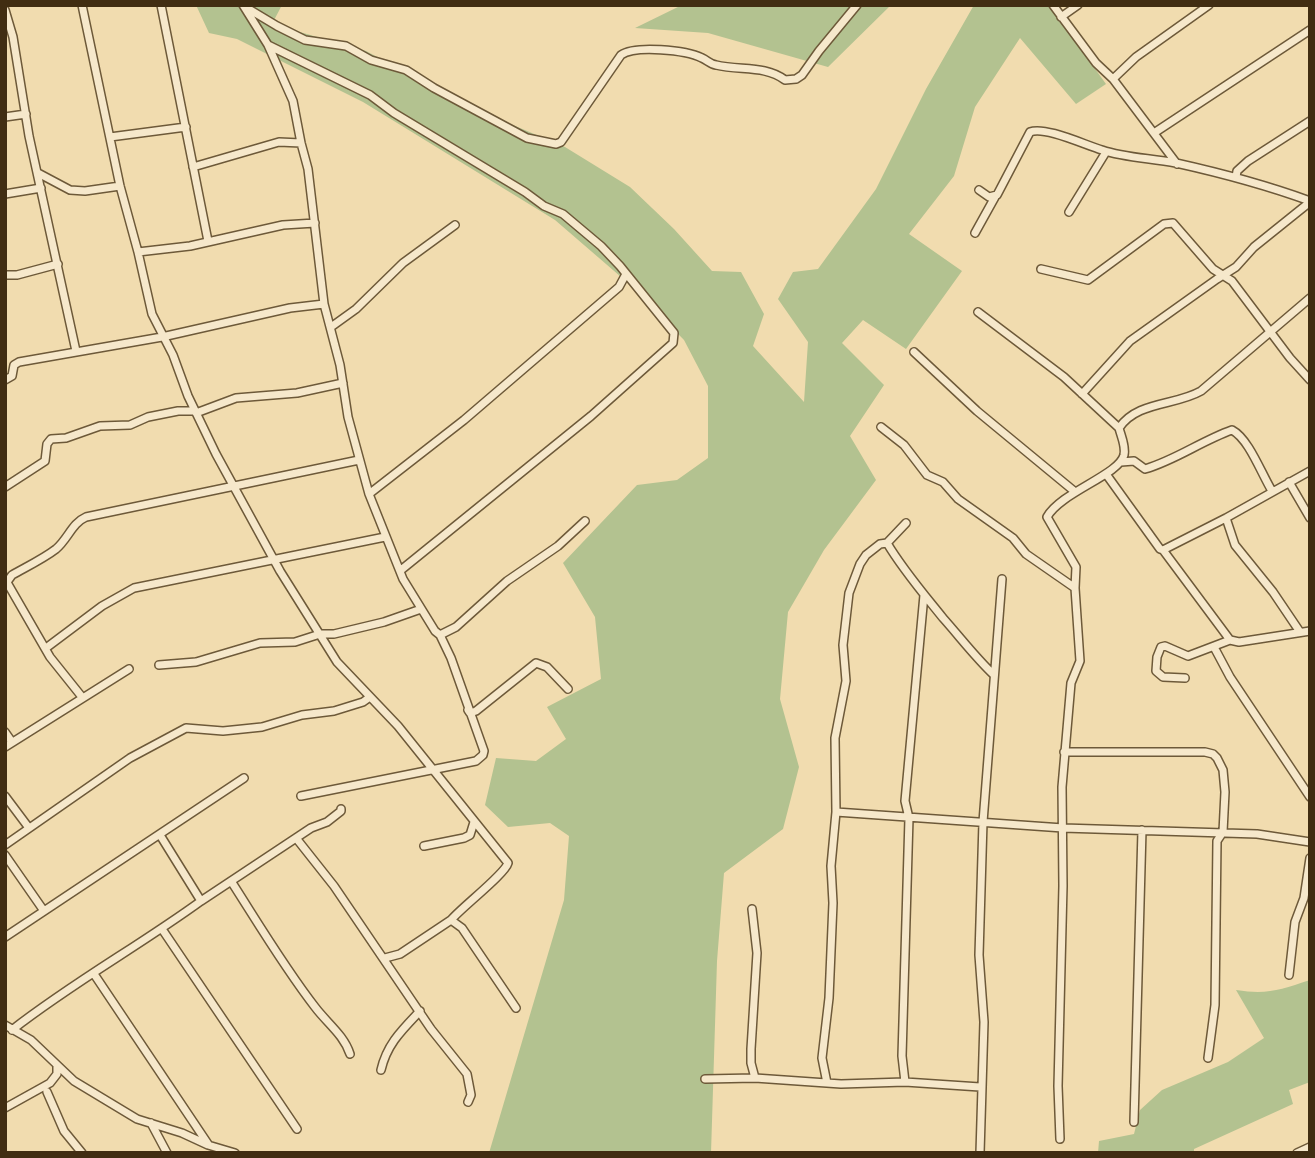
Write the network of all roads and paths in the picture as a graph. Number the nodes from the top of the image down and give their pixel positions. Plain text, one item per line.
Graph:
1 (82, 5) edge
2 (161, 5) edge
3 (858, 5) edge
4 (1053, 5) edge
5 (1079, 5) edge
6 (1209, 5) edge
7 (243, 6) edge
8 (5, 10) edge
9 (1061, 17) junction
10 (1310, 30) edge
11 (9, 37) edge
12 (276, 53) junction
13 (1113, 79) junction
14 (26, 114) junction
15 (5, 117) edge
16 (1310, 121) edge
17 (186, 127) junction
18 (1154, 133) junction
19 (110, 137) junction
20 (301, 143) junction
21 (1106, 152) junction
22 (1177, 164) junction
23 (193, 167) junction
24 (38, 173) junction
25 (1236, 177) junction
26 (120, 186) junction
27 (41, 188) junction
28 (979, 190) dead end
29 (5, 194) edge
30 (995, 197) junction
31 (1310, 201) edge
32 (1069, 212) dead end
33 (315, 223) junction
34 (455, 225) dead end
35 (975, 233) dead end
36 (208, 241) junction
37 (138, 252) junction
38 (58, 264) junction
39 (1041, 269) dead end
40 (626, 274) junction
41 (5, 275) edge
42 (1225, 276) junction
43 (1310, 298) edge
44 (324, 304) junction
45 (978, 312) dead end
46 (331, 327) junction
47 (1270, 332) junction
48 (162, 337) junction
49 (76, 351) junction
50 (914, 352) dead end
51 (5, 380) edge
52 (1310, 380) edge
53 (343, 383) junction
54 (1082, 394) junction
55 (195, 412) junction
56 (881, 427) dead end
57 (1119, 428) junction
58 (359, 460) junction
59 (1121, 462) junction
60 (1310, 471) edge
61 (1106, 474) junction
62 (1289, 482) junction
63 (233, 486) junction
64 (5, 487) edge
65 (1074, 491) junction
66 (1272, 491) junction
67 (369, 494) junction
68 (1226, 518) junction
69 (1310, 518) edge
70 (585, 521) dead end
71 (906, 523) dead end
72 (385, 537) junction
73 (887, 543) junction
74 (1163, 551) junction
75 (274, 558) junction
76 (401, 569) junction
77 (7, 578) edge
78 (1002, 579) dead end
79 (1075, 588) junction
80 (924, 595) junction
81 (421, 609) junction
82 (1290, 617) junction
83 (1310, 631) edge
84 (1300, 632) junction
85 (1288, 633) junction
86 (320, 634) junction
87 (440, 635) junction
88 (1230, 640) junction
89 (1214, 647) junction
90 (46, 648) junction
91 (159, 665) dead end
92 (129, 669) dead end
93 (994, 675) junction
94 (1185, 678) dead end
95 (568, 689) dead end
96 (82, 697) junction
97 (370, 697) junction
98 (468, 710) junction
99 (5, 732) edge
100 (9, 745) edge
101 (1064, 752) junction
102 (432, 769) junction
103 (244, 778) dead end
104 (5, 796) edge
105 (301, 796) dead end
106 (1310, 797) edge
107 (341, 809) dead end
108 (836, 812) junction
109 (909, 818) junction
110 (474, 822) junction
111 (983, 822) junction
112 (29, 828) junction
113 (1063, 828) junction
114 (1142, 830) junction
115 (1223, 832) junction
116 (160, 835) junction
117 (296, 838) junction
118 (1310, 842) edge
119 (5, 845) edge
120 (424, 846) dead end
121 (5, 855) edge
122 (1310, 858) edge
123 (231, 881) junction
124 (201, 901) junction
125 (752, 909) dead end
126 (44, 911) junction
127 (451, 920) junction
128 (162, 929) junction
129 (5, 937) edge
130 (384, 958) junction
131 (94, 974) junction
132 (1289, 975) dead end
133 (516, 1008) dead end
134 (420, 1011) junction
135 (9, 1028) edge
136 (350, 1055) dead end
137 (1208, 1058) dead end
138 (57, 1066) junction
139 (381, 1070) dead end
140 (755, 1078) junction
141 (705, 1079) dead end
142 (905, 1082) junction
143 (827, 1083) junction
144 (981, 1087) junction
145 (43, 1091) junction
146 (468, 1102) dead end
147 (5, 1108) edge
148 (1134, 1122) dead end
149 (151, 1123) junction
150 (297, 1129) dead end
151 (1060, 1139) dead end
152 (208, 1145) junction
153 (1310, 1147) edge
154 (82, 1153) edge
155 (167, 1153) edge
156 (235, 1153) edge
157 (980, 1153) edge
158 (1297, 1153) edge

1 - 19 street
2 - 17 street
3 - 7 street
4 - 9 street
5 - 9 street
6 - 13 street
7 - 12 street
8 - 11 street
9 - 13 street
10 - 18 street
11 - 14 street
12 - 20 street
12 - 40 street
13 - 18 street
14 - 15 street
14 - 24 street
16 - 25 street
17 - 19 street
17 - 23 street
18 - 22 street
19 - 26 street
20 - 23 street
20 - 33 street
21 - 22 street
21 - 30 street
21 - 32 street
22 - 25 street
23 - 36 street
24 - 26 street
24 - 27 street
25 - 31 street
26 - 37 street
27 - 29 street
27 - 38 street
28 - 30 street
30 - 35 street
31 - 42 street
33 - 36 street
33 - 44 street
34 - 46 street
36 - 37 street
37 - 48 street
38 - 41 street
38 - 49 street
39 - 42 street
40 - 67 street
40 - 76 street
42 - 47 street
42 - 54 street
43 - 47 street
44 - 46 street
44 - 48 street
45 - 54 street
46 - 53 street
47 - 52 street
47 - 57 street
48 - 49 street
48 - 55 street
49 - 51 street
50 - 65 street
53 - 55 street
53 - 58 street
54 - 57 street
55 - 63 street
55 - 64 street
56 - 79 street
57 - 59 street
58 - 63 street
58 - 67 street
59 - 61 street
59 - 66 street
60 - 62 street
61 - 65 street
61 - 74 street
62 - 66 street
62 - 69 street
63 - 75 street
63 - 77 street
65 - 79 street
66 - 68 street
67 - 72 street
68 - 74 street
68 - 82 street
70 - 87 street
71 - 73 street
72 - 75 street
72 - 76 street
73 - 80 street
73 - 108 street
74 - 88 street
75 - 86 street
75 - 90 street
76 - 81 street
77 - 90 street
78 - 93 street
79 - 101 street
80 - 93 street
80 - 109 street
81 - 86 street
81 - 87 street
82 - 84 street
82 - 85 street
83 - 84 street
84 - 85 street
85 - 88 street
86 - 91 street
86 - 97 street
87 - 98 street
88 - 89 street
89 - 94 street
89 - 106 street
90 - 96 street
92 - 96 street
93 - 111 street
95 - 98 street
96 - 100 street
97 - 102 street
97 - 112 street
98 - 102 street
99 - 100 street
101 - 113 street
101 - 115 street
102 - 105 street
102 - 110 street
103 - 116 street
104 - 112 street
107 - 117 street
108 - 109 street
108 - 143 street
109 - 111 street
109 - 142 street
110 - 120 street
110 - 127 street
111 - 113 street
111 - 144 street
112 - 119 street
113 - 114 street
113 - 151 street
114 - 115 street
114 - 148 street
115 - 118 street
115 - 137 street
116 - 124 street
116 - 126 street
117 - 123 street
117 - 130 street
121 - 126 street
122 - 132 street
123 - 124 street
123 - 136 street
124 - 128 street
125 - 140 street
126 - 129 street
127 - 130 street
127 - 133 street
128 - 131 street
128 - 150 street
130 - 134 street
131 - 135 street
131 - 152 street
134 - 139 street
134 - 146 street
135 - 138 street
138 - 145 street
138 - 149 street
140 - 141 street
140 - 143 street
142 - 143 street
142 - 144 street
144 - 157 street
145 - 147 street
145 - 154 street
149 - 152 street
149 - 155 street
152 - 156 street
153 - 158 street

